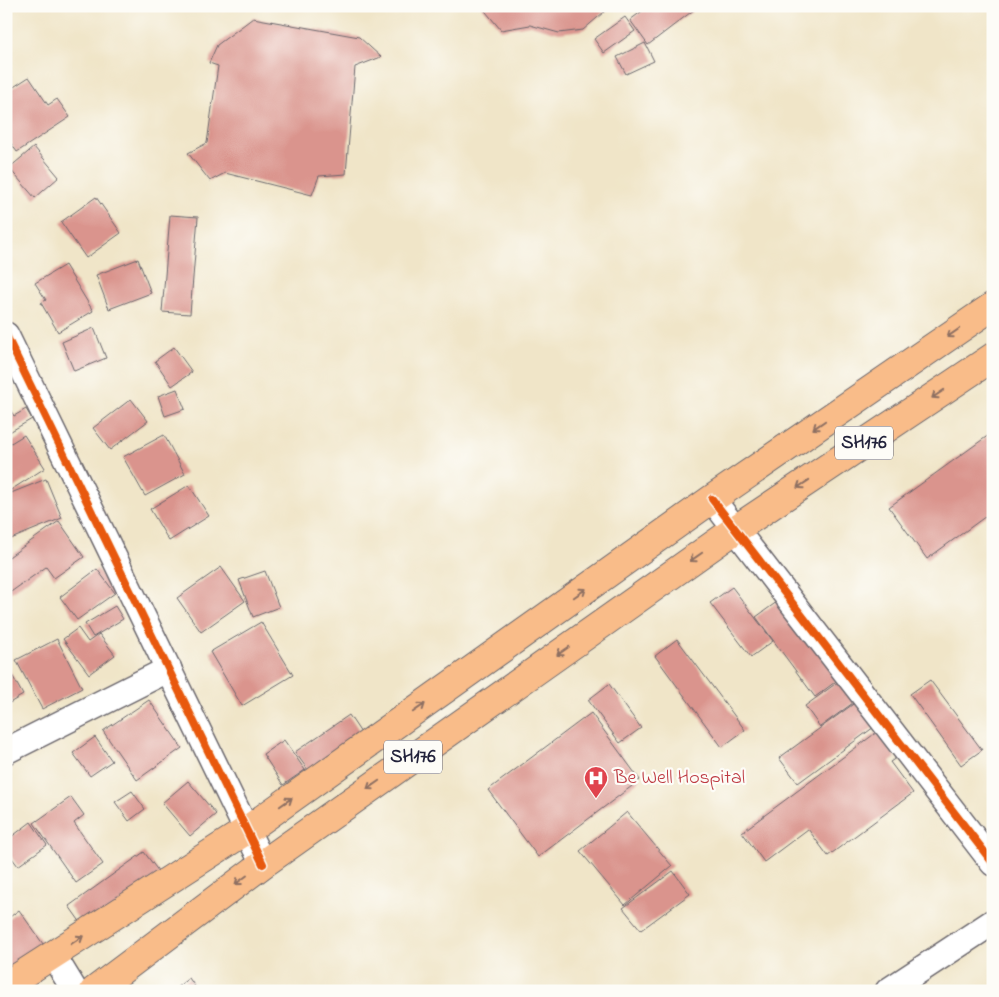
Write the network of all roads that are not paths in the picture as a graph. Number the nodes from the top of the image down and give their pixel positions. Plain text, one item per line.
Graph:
1 (993, 306) edge
2 (6, 335) edge
3 (993, 357) edge
4 (712, 499) junction
5 (736, 529) junction
6 (169, 669) junction
7 (6, 751) edge
8 (247, 830) junction
9 (993, 863) edge
10 (263, 864) junction
11 (993, 922) edge
12 (54, 954) junction
13 (6, 985) edge
14 (75, 991) edge
15 (94, 991) edge
16 (888, 991) edge

1 -> 4 main road
2 - 6 street
3 -> 5 main road, SH176
4 - 5 street
8 -> 4 main road
5 - 9 street
5 -> 10 main road, SH176
6 - 7 street
6 - 8 street
8 - 10 street
12 -> 8 main road
10 -> 15 main road, SH176
11 - 16 street
12 - 13 main road
12 - 14 street

